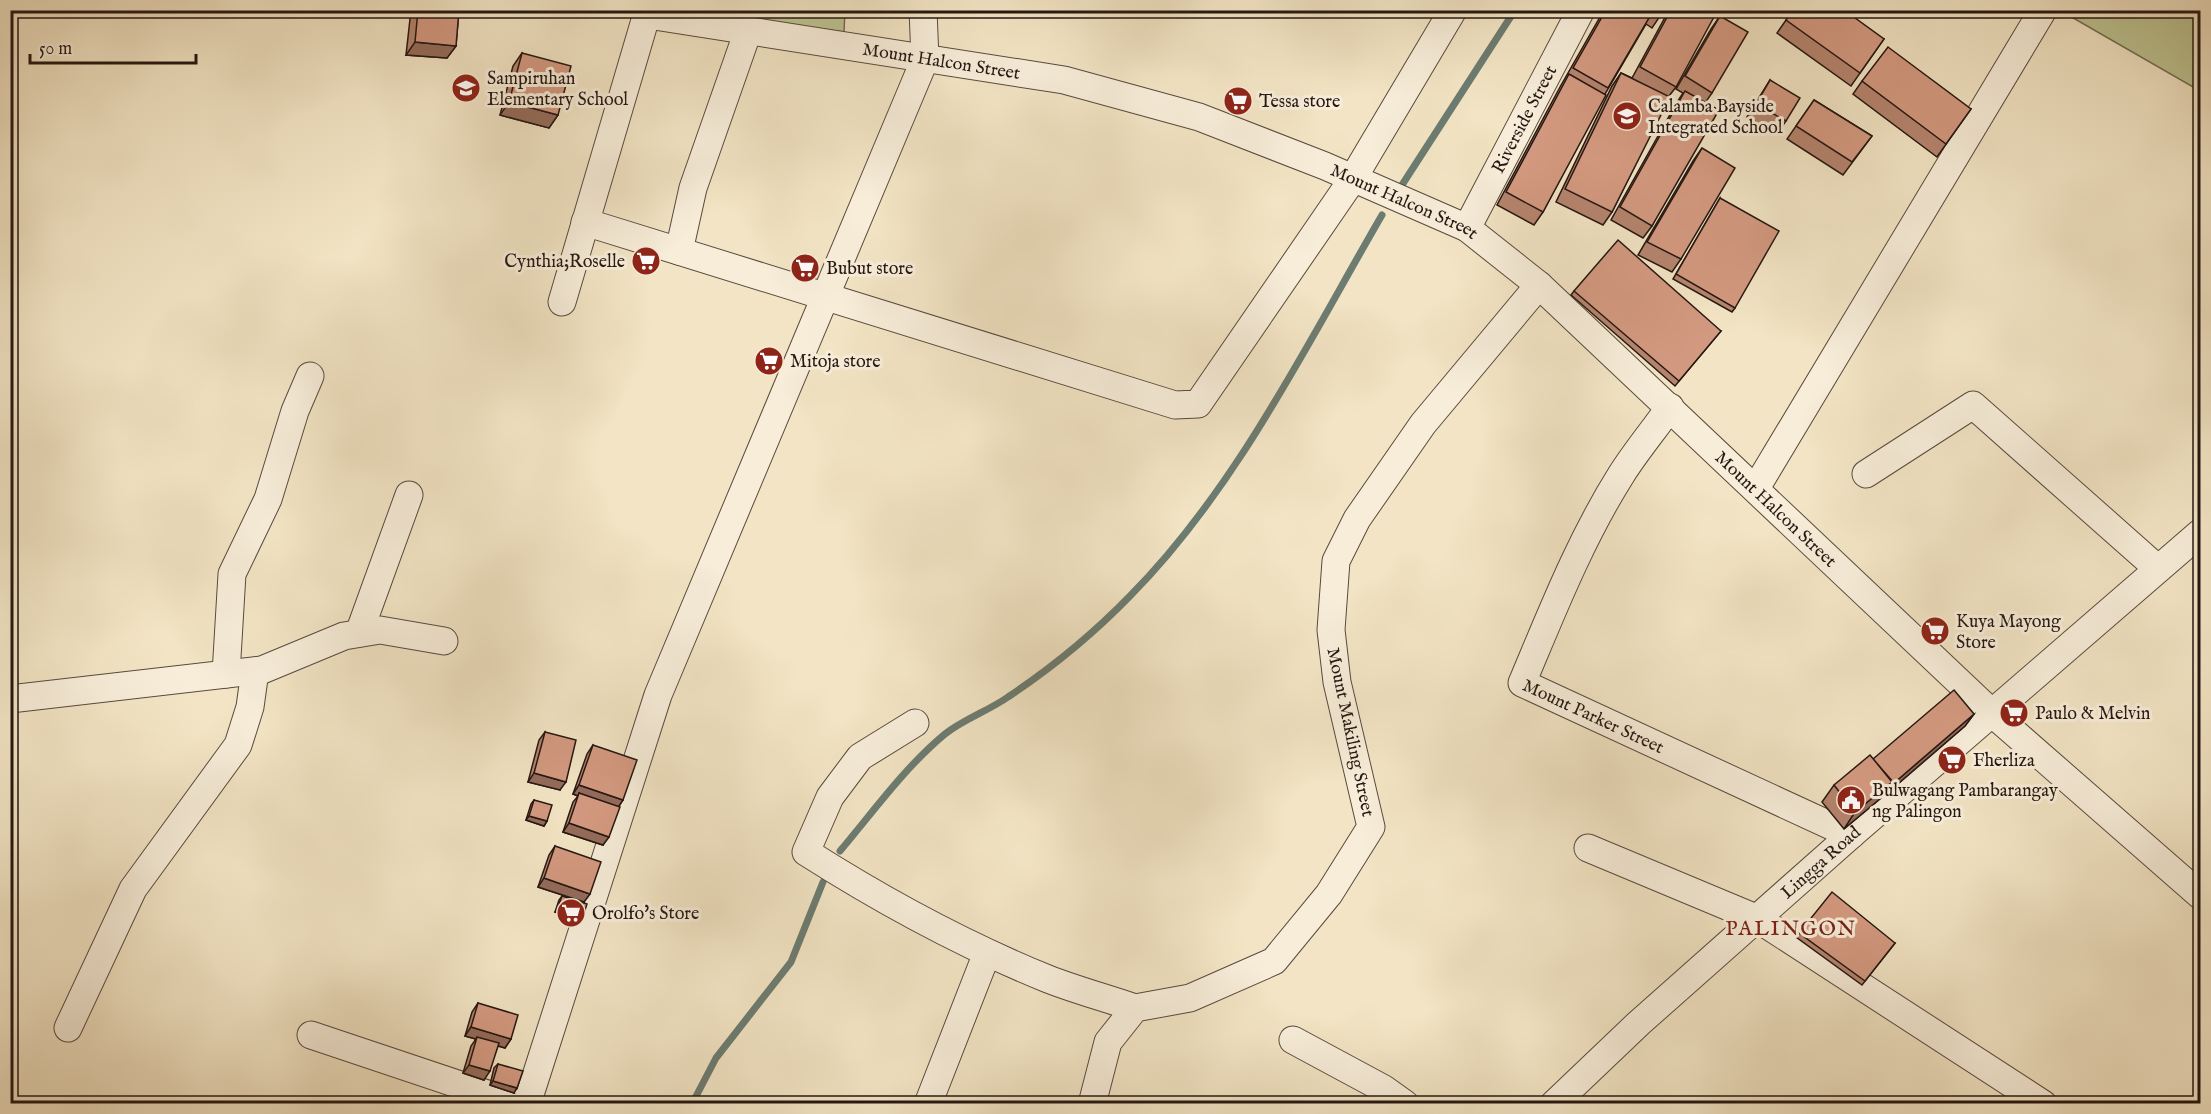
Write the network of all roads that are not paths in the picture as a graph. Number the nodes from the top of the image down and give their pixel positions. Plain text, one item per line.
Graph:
1 (923, 10) edge
2 (1453, 10) edge
3 (1581, 10) edge
4 (2043, 10) edge
5 (648, 13) edge
6 (748, 31) junction
7 (925, 59) junction
8 (1352, 180) junction
9 (585, 222) junction
10 (1467, 228) junction
11 (679, 251) junction
12 (1539, 285) junction
13 (827, 296) junction
14 (562, 302) dead end
15 (310, 376) dead end
16 (1670, 407) junction
17 (1866, 474) dead end
18 (1756, 488) junction
19 (409, 495) dead end
20 (2200, 533) edge
21 (2157, 568) junction
22 (359, 633) junction
23 (444, 641) dead end
24 (255, 671) junction
25 (226, 674) junction
26 (10, 699) edge
27 (1993, 714) junction
28 (915, 723) dead end
29 (1851, 835) junction
30 (1588, 848) dead end
31 (2200, 895) edge
32 (1758, 919) junction
33 (987, 953) junction
34 (1135, 1008) junction
35 (68, 1029) dead end
36 (311, 1035) dead end
37 (1293, 1040) dead end
38 (517, 1104) edge
39 (527, 1104) edge
40 (928, 1104) edge
41 (1092, 1104) edge
42 (1405, 1104) edge
43 (1554, 1104) edge
44 (2043, 1104) edge

1 - 7 street
2 - 8 street
3 - 10 street, Riverside Street
4 - 18 street
5 - 6 street, Mount Halcon Street
5 - 9 street
6 - 7 street, Mount Halcon Street
6 - 11 street
7 - 8 street, Mount Halcon Street
7 - 13 street
8 - 10 street, Mount Halcon Street
8 - 13 street
9 - 11 street
9 - 14 street
10 - 12 street, Mount Halcon Street
11 - 13 street
12 - 16 street, Mount Halcon Street
12 - 34 street, Mount Makiling Street
13 - 39 street
15 - 25 street
16 - 18 street, Mount Halcon Street
16 - 29 street, Mount Parker Street
17 - 21 street
18 - 27 street, Mount Halcon Street
19 - 22 street
20 - 21 street, Lingga Road
21 - 27 street, Lingga Road
22 - 23 street
22 - 24 street
24 - 25 street
24 - 35 street
25 - 26 street
27 - 29 street, Lingga Road
27 - 31 street, Mount Halcon Street
28 - 33 street
29 - 32 street, Lingga Road
30 - 32 street
32 - 43 street, Lingga Road
32 - 44 street
33 - 34 street
33 - 40 street
34 - 41 street
36 - 38 street
37 - 42 street

